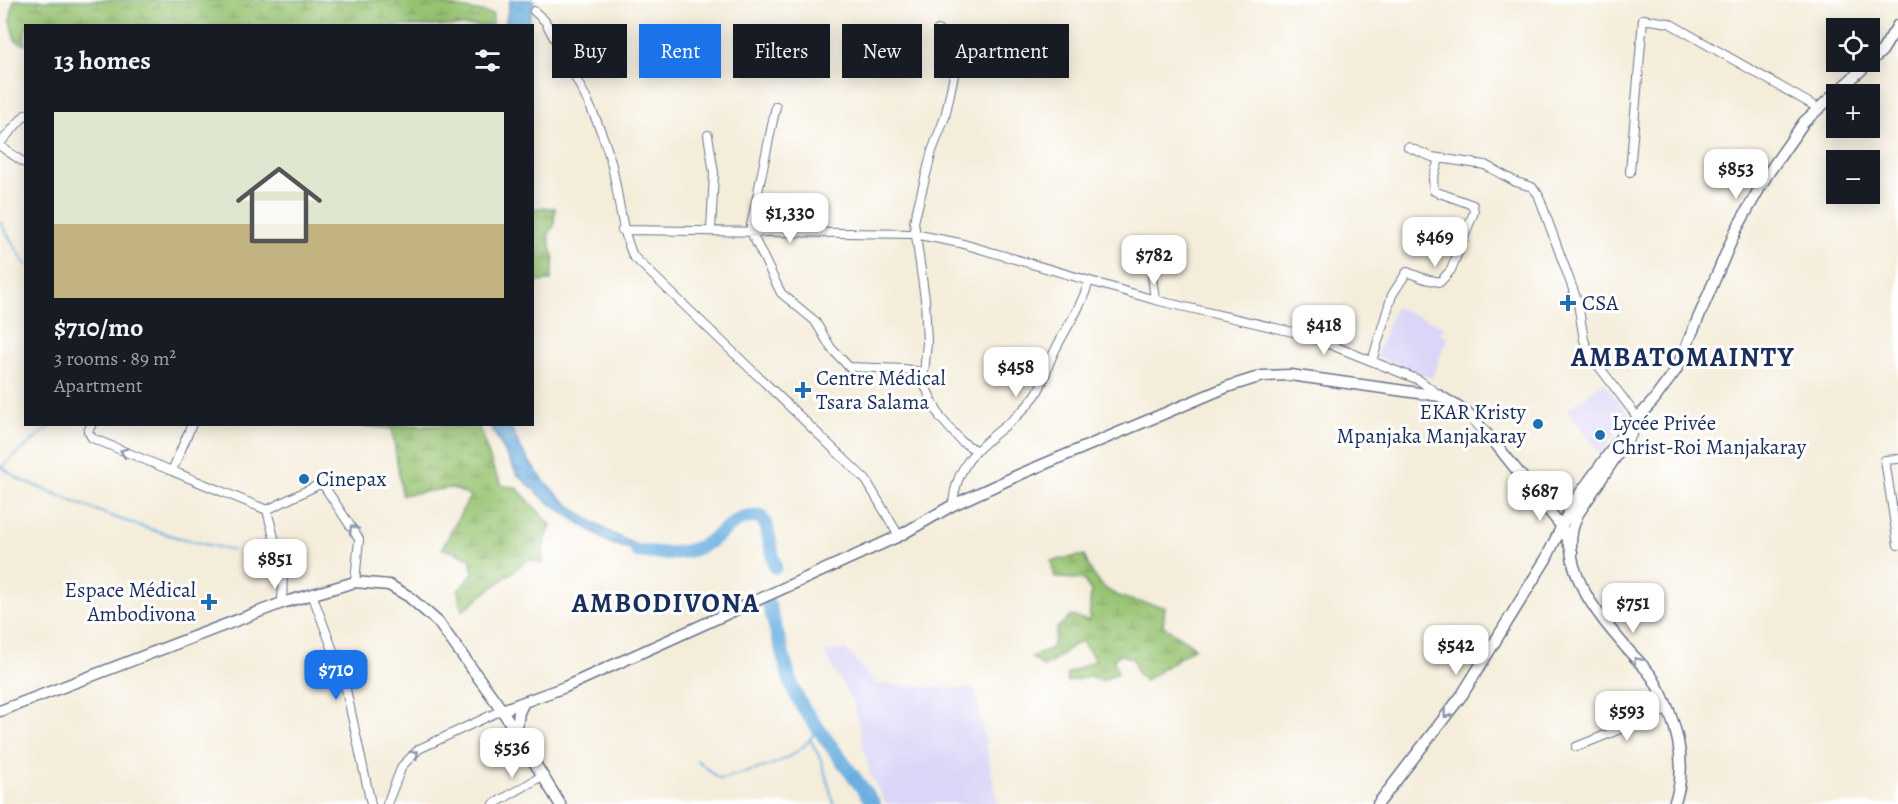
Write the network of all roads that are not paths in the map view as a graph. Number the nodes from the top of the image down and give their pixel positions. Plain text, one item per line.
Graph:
1 (534, 11) dead end
2 (1898, 25) edge
3 (953, 78) edge
4 (776, 106) dead end
5 (1818, 108) junction
6 (24, 116) edge
7 (708, 135) dead end
8 (0, 144) edge
9 (1408, 147) dead end
10 (1439, 159) junction
11 (24, 162) edge
12 (1630, 172) dead end
13 (622, 230) junction
14 (711, 230) junction
15 (750, 230) junction
16 (914, 234) junction
17 (1154, 247) dead end
18 (1089, 281) junction
19 (1155, 300) junction
20 (1372, 361) junction
21 (924, 374) junction
22 (1440, 396) junction
23 (1638, 418) junction
24 (91, 426) edge
25 (191, 426) edge
26 (975, 450) junction
27 (1898, 459) edge
28 (172, 471) junction
29 (1541, 499) junction
30 (1573, 503) junction
31 (953, 505) junction
32 (267, 510) junction
33 (1578, 514) junction
34 (1564, 523) junction
35 (897, 534) junction
36 (1556, 541) junction
37 (1898, 545) edge
38 (1572, 552) junction
39 (1546, 559) junction
40 (1574, 565) junction
41 (355, 582) junction
42 (312, 594) junction
43 (282, 603) junction
44 (524, 702) junction
45 (502, 710) junction
46 (1667, 710) junction
47 (0, 711) edge
48 (516, 736) junction
49 (1576, 747) dead end
50 (542, 776) junction
51 (1673, 803) edge
52 (371, 804) edge
53 (387, 804) edge
54 (494, 804) edge
55 (560, 804) edge
56 (1378, 804) edge

1 - 13 street
2 - 5 main road
3 - 16 street
4 - 15 street
5 - 12 street
5 - 23 main road
6 - 8 street
7 - 14 street
8 - 11 street
9 - 10 street
10 - 20 street
10 - 23 street
13 - 14 street
13 - 35 street
14 - 15 street
15 - 16 street
15 - 21 street
16 - 18 street
16 - 21 street
17 - 19 street
18 - 19 street
18 - 26 street
19 - 20 street
20 - 22 street
21 - 26 street
22 - 29 main road
22 - 31 main road
23 - 30 main road
23 - 33 main road
28 -> 24 street
25 - 28 street
26 - 31 street
27 - 37 street
28 - 32 street
29 - 30 main road
29 - 34 main road
29 - 36 main road
30 - 34 main road
31 - 35 main road
41 -> 32 street
32 - 43 street
33 - 34 main road
33 - 38 main road
34 - 36 main road
34 - 38 main road
35 - 44 main road
36 - 39 main road
38 - 40 main road
39 - 40 main road
39 -> 56 main road
46 -> 40 main road
41 - 42 main road
41 - 45 main road
42 - 43 main road
42 - 52 street
43 - 47 main road
44 - 45 main road
44 - 48 main road
45 - 48 main road
53 -> 45 street
46 - 49 street
46 - 51 main road
48 - 50 main road
50 - 54 street
50 - 55 main road

